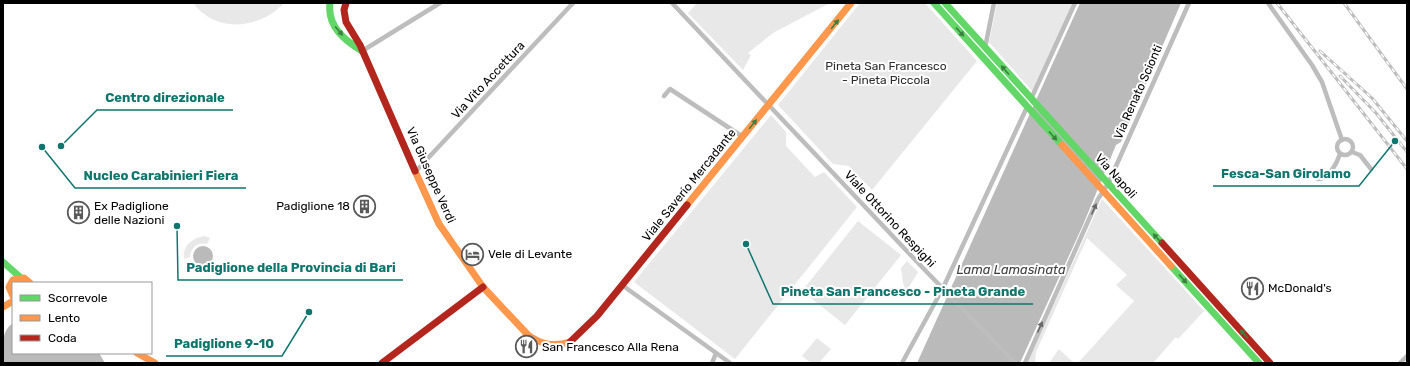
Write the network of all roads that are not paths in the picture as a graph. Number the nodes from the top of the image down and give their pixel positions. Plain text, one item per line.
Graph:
1 (330, 3) edge
2 (440, 3) edge
3 (573, 3) edge
4 (672, 3) edge
5 (852, 3) edge
6 (934, 3) edge
7 (945, 3) edge
8 (994, 3) edge
9 (1075, 3) edge
10 (1189, 3) edge
11 (1268, 3) edge
12 (345, 5) edge
13 (985, 48) junction
14 (362, 51) junction
15 (664, 96) dead end
16 (1032, 99) junction
17 (769, 105) junction
18 (1027, 107) junction
19 (743, 136) junction
20 (1342, 140) junction
21 (1352, 152) junction
22 (1340, 154) junction
23 (1371, 169) dead end
24 (416, 171) junction
25 (1313, 174) dead end
26 (1107, 182) junction
27 (1102, 190) junction
28 (3, 262) edge
29 (20, 277) junction
30 (29, 282) edge
31 (11, 283) junction
32 (622, 285) junction
33 (483, 287) junction
34 (944, 289) junction
35 (12, 294) edge
36 (12, 302) edge
37 (3, 307) edge
38 (528, 335) joint
39 (716, 353) junction
40 (139, 354) edge
41 (1407, 356) edge
42 (155, 363) edge
43 (382, 363) edge
44 (712, 363) edge
45 (730, 363) edge
46 (902, 363) edge
47 (1015, 363) edge
48 (1025, 363) edge
49 (1259, 363) edge
50 (1270, 363) edge
51 (1400, 363) edge

1 -> 14 main road, Via Giuseppe Verdi
2 - 14 street
3 - 24 street, Via Vito Accettura
4 - 17 street, Viale Ottorino Respighi
17 -> 5 main road, Viale Saverio Mercadante
6 -> 18 main road, Via Napoli
7 - 13 main road, Via Napoli
8 - 13 street
9 - 16 street
10 - 26 street, Via Renato Scionti
11 - 20 street
12 - 14 main road, Via Giuseppe Verdi
16 -> 13 main road, Via Napoli
14 - 24 main road, Via Giuseppe Verdi
15 - 19 street
16 - 26 main road, Via Napoli
19 -> 17 main road, Viale Saverio Mercadante
17 - 34 street, Viale Ottorino Respighi
18 -> 27 main road, Via Napoli
18 - 34 street
19 - 32 main road, Viale Saverio Mercadante
20 - 21 street
20 - 22 street
21 - 22 street
21 - 23 street
22 - 25 street
24 - 33 main road, Via Giuseppe Verdi
26 - 27 street, Via Renato Scionti
50 -> 26 main road, Via Napoli
48 -> 27 street, Via Renato Scionti
27 -> 49 main road, Via Napoli
28 - 29 main road
28 - 31 main road
29 - 30 main road
29 - 31 main road
31 - 35 main road
32 - 38 main road, Viale Saverio Mercadante
32 - 39 street
33 - 38 main road, Via Giuseppe Verdi
33 - 43 main road
34 - 46 street
34 - 47 street, Viale Ottorino Respighi
36 - 37 main road
39 - 44 street
39 - 45 street
40 - 42 main road
41 - 51 street

